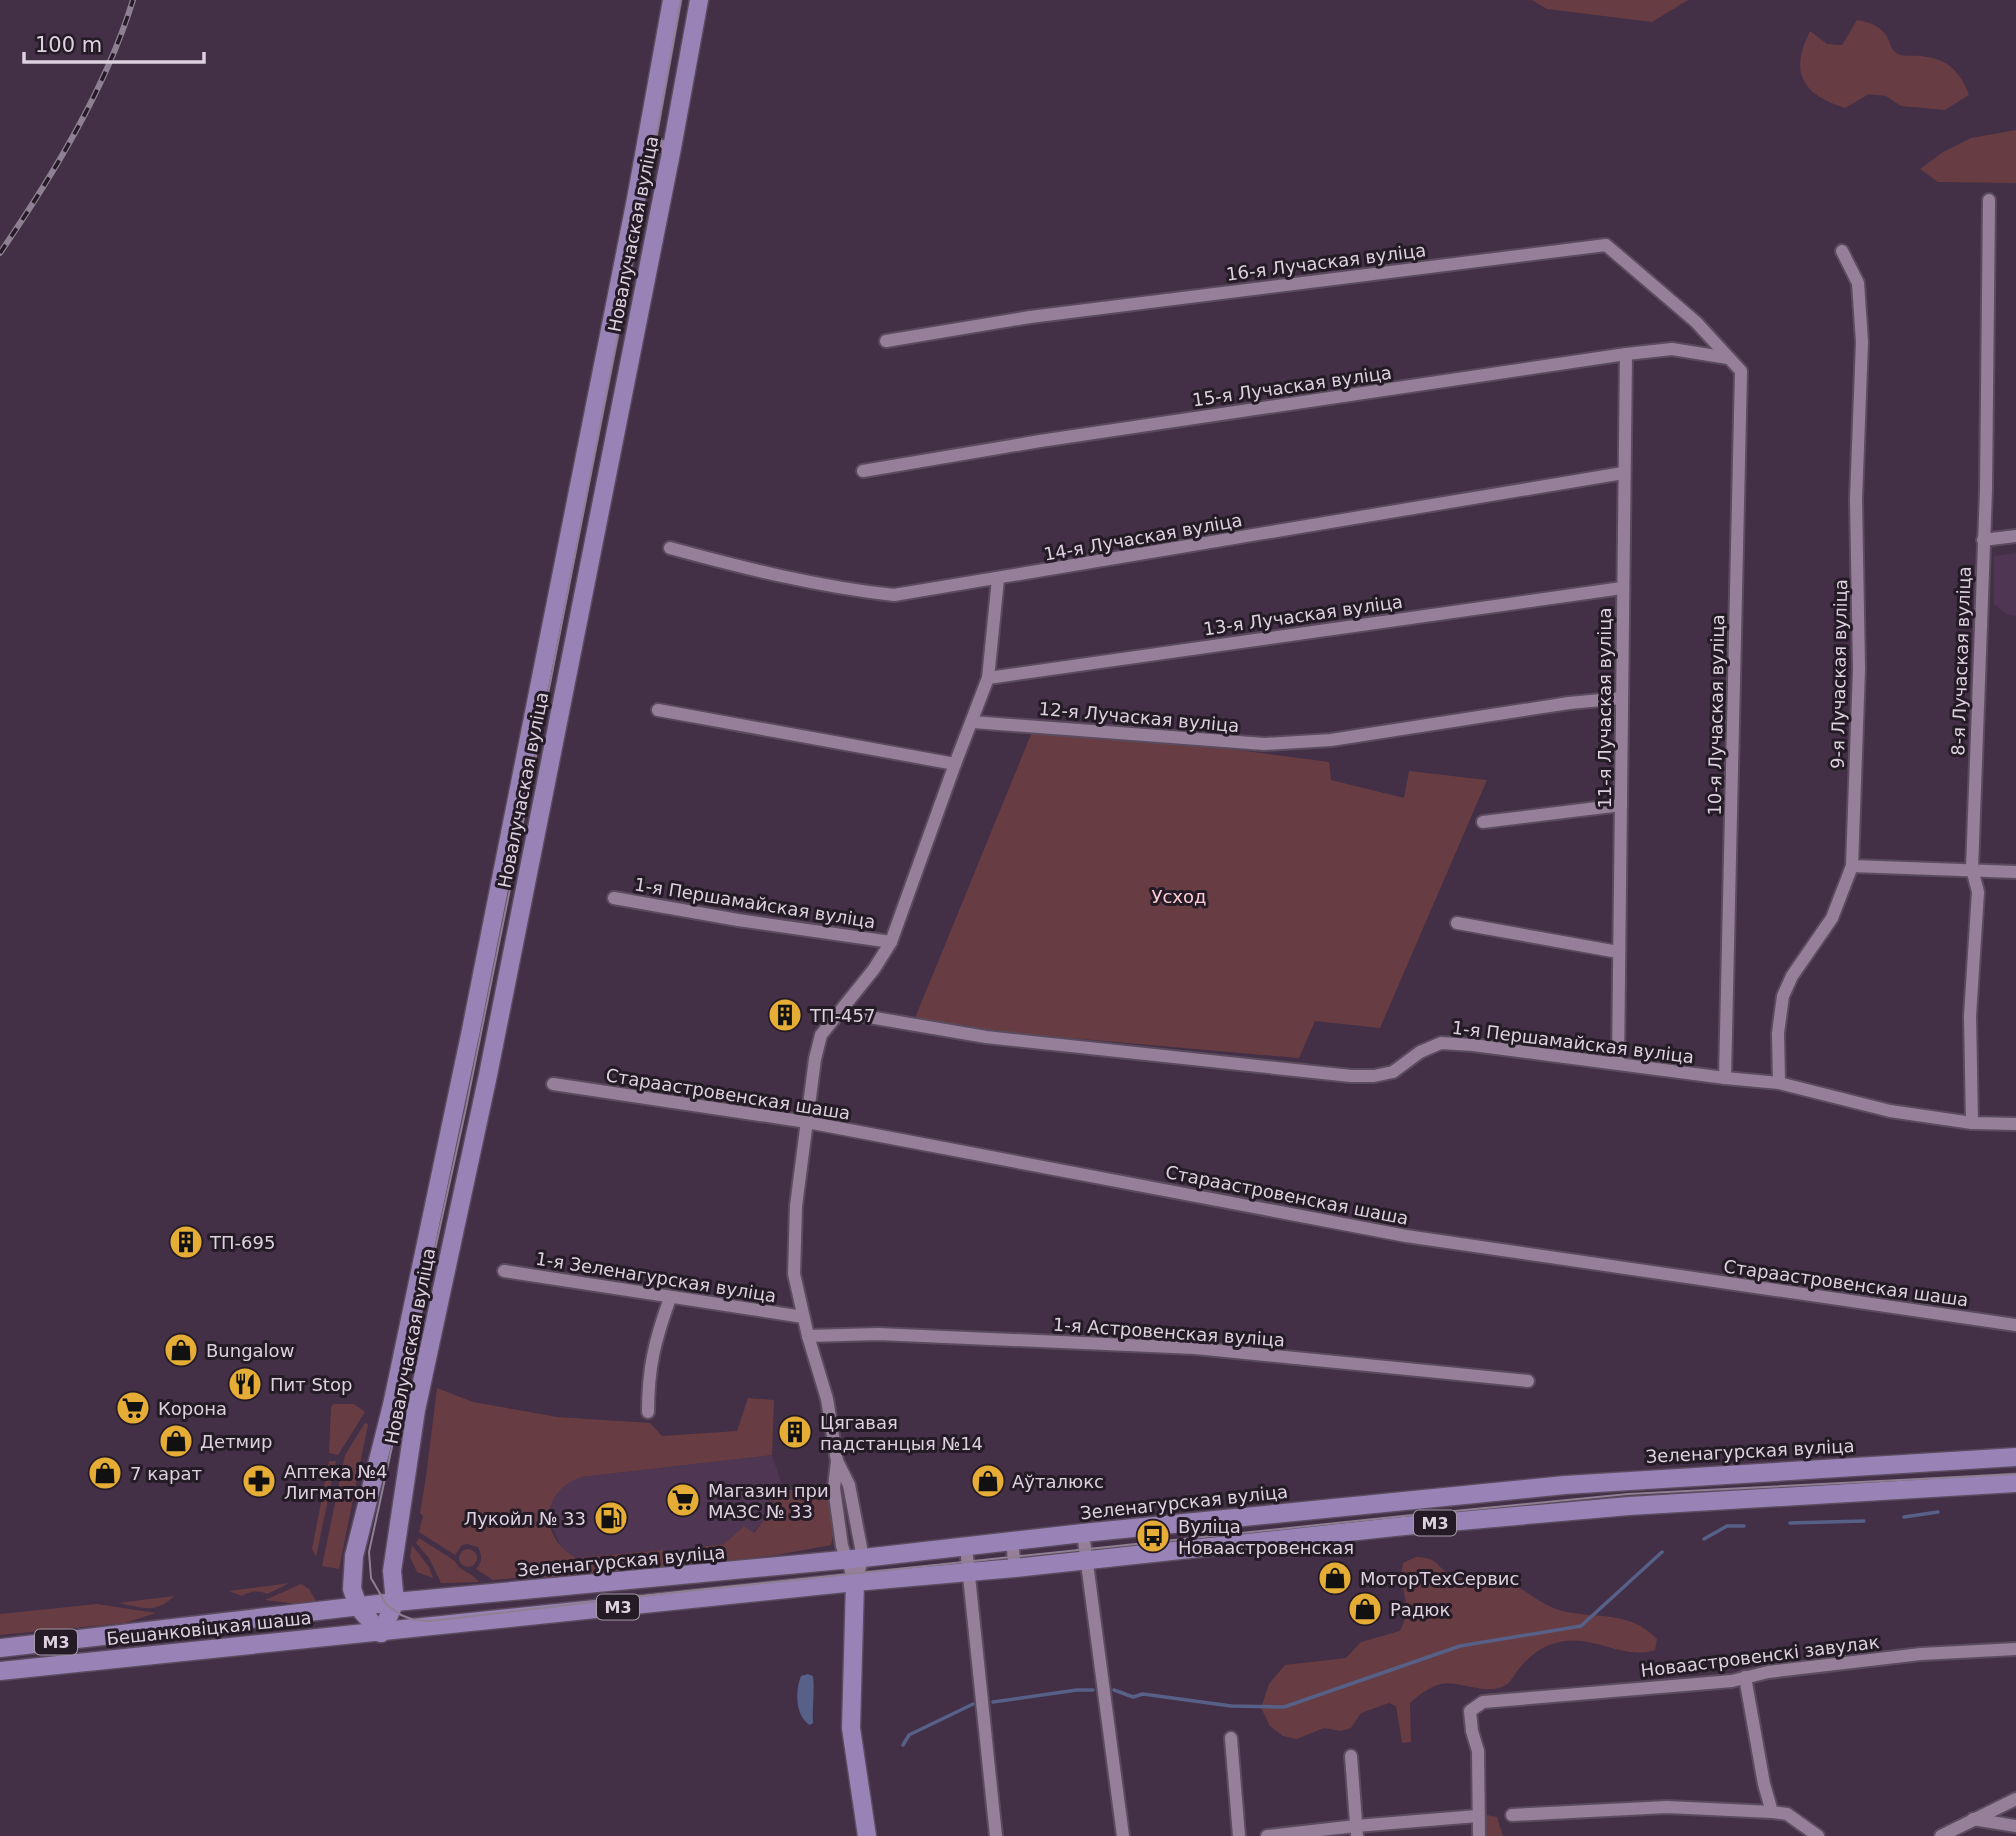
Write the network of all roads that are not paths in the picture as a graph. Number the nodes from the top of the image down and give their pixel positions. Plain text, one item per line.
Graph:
1 (672, 0) edge
2 (699, 0) edge
3 (646, 143) junction
4 (672, 148) junction
5 (1989, 200) dead end
6 (1842, 251) dead end
7 (886, 341) dead end
8 (1626, 354) junction
9 (1728, 358) junction
10 (863, 471) dead end
11 (1623, 473) junction
12 (2016, 536) edge
13 (1983, 540) junction
14 (670, 548) dead end
15 (998, 579) junction
16 (1622, 588) junction
17 (988, 678) junction
18 (1622, 698) junction
19 (658, 709) dead end
20 (973, 722) junction
21 (954, 764) junction
22 (1621, 805) junction
23 (1482, 822) dead end
24 (1852, 866) junction
25 (1972, 869) junction
26 (2016, 872) edge
27 (614, 898) dead end
28 (1457, 923) dead end
29 (891, 942) junction
30 (1618, 952) junction
31 (840, 1012) junction
32 (1618, 1063) junction
33 (1725, 1078) junction
34 (1779, 1083) junction
35 (553, 1084) dead end
36 (807, 1122) junction
37 (1972, 1123) junction
38 (2016, 1124) edge
39 (504, 1271) dead end
40 (670, 1298) junction
41 (803, 1317) junction
42 (2016, 1325) edge
43 (808, 1336) junction
44 (1528, 1381) dead end
45 (392, 1405) junction
46 (416, 1410) junction
47 (648, 1412) dead end
48 (2016, 1457) edge
49 (837, 1461) junction
50 (2016, 1483) edge
51 (1401, 1501) junction
52 (1404, 1526) junction
53 (1083, 1533) junction
54 (1012, 1542) junction
55 (966, 1547) junction
56 (854, 1559) junction
57 (1086, 1559) junction
58 (1015, 1568) junction
59 (968, 1571) junction
60 (855, 1582) junction
61 (395, 1602) junction
62 (359, 1608) junction
63 (381, 1633) junction
64 (0, 1648) edge
65 (2016, 1649) edge
66 (0, 1671) edge
67 (1745, 1677) junction
68 (1231, 1738) dead end
69 (1351, 1756) dead end
70 (2016, 1799) edge
71 (1772, 1812) junction
72 (1477, 1815) junction
73 (1512, 1815) dead end
74 (1973, 1819) junction
75 (2016, 1826) edge
76 (1356, 1831) edge
77 (867, 1836) edge
78 (996, 1836) edge
79 (1123, 1836) edge
80 (1239, 1836) edge
81 (1267, 1836) edge
82 (1479, 1836) edge
83 (1818, 1836) edge
84 (1941, 1836) edge

1 - 3 main road, Новалучаская вуліца
2 - 4 main road, Новалучаская вуліца
3 - 4 street
3 - 45 main road, Новалучаская вуліца
4 - 46 main road, Новалучаская вуліца
5 - 13 street, 8-я Лучаская вуліца
6 - 24 street, 9-я Лучаская вуліца
7 - 9 street, 16-я Лучаская вуліца
8 - 9 street, 15-я Лучаская вуліца
8 - 10 street, 15-я Лучаская вуліца
8 - 11 street, 11-я Лучаская вуліца
9 - 33 street, 10-я Лучаская вуліца
11 - 15 street, 14-я Лучаская вуліца
11 - 16 street, 11-я Лучаская вуліца
12 - 13 street
13 - 25 street, 8-я Лучаская вуліца
14 - 15 street, 14-я Лучаская вуліца
15 - 17 street
16 - 17 street, 13-я Лучаская вуліца
16 - 18 street, 11-я Лучаская вуліца
17 - 20 street
18 - 20 street, 12-я Лучаская вуліца
18 - 22 street, 11-я Лучаская вуліца
19 - 21 street
20 - 21 street
21 - 29 street
22 - 23 street
22 - 30 street, 11-я Лучаская вуліца
24 - 25 street
24 - 34 street, 9-я Лучаская вуліца
25 - 26 street
25 - 37 street, 8-я Лучаская вуліца
27 - 29 street, 1-я Першамайская вуліца
28 - 30 street
29 - 31 street
30 - 32 street, 11-я Лучаская вуліца
31 - 32 street, 1-я Першамайская вуліца
31 - 36 street
32 - 33 street, 1-я Першамайская вуліца
33 - 34 street, 1-я Першамайская вуліца
34 - 37 street, 1-я Першамайская вуліца
35 - 36 street, Стараастровенская шаша
36 - 41 street
36 - 42 street, Стараастровенская шаша
37 - 38 street, 1-я Першамайская вуліца
39 - 40 street, 1-я Зеленагурская вуліца
40 - 41 street, 1-я Зеленагурская вуліца
40 - 47 street
41 - 43 street
43 - 44 street, 1-я Астровенская вуліца
43 - 49 street
45 - 46 street
45 - 62 main road, Новалучаская вуліца
46 - 61 main road, Новалучаская вуліца
48 - 51 main road, Зеленагурская вуліца / М3
49 - 56 street
49 - 56 street
50 - 52 main road, М3
51 - 52 street
51 - 53 main road, Зеленагурская вуліца / М3
52 - 57 main road, М3
53 - 54 main road, Зеленагурская вуліца / М3
53 - 57 street
54 - 55 main road, Зеленагурская вуліца / М3
54 - 58 street
55 - 56 main road, Зеленагурская вуліца / М3
55 - 59 street
56 - 60 street
56 - 61 main road, Зеленагурская вуліца / М3
57 - 58 main road, М3
57 - 79 street
58 - 59 main road, М3
59 - 60 main road, М3
59 - 78 street
60 - 63 main road, М3
60 - 77 main road
61 - 62 main road, Зеленагурская вуліца / М3
61 - 63 main road, Новалучаская вуліца
62 - 63 main road
62 - 64 main road, Бешанковіцкая шаша / М3
63 - 66 main road, Бешанковіцкая шаша / М3
65 - 67 street, Новаастровенскі завулак
67 - 71 street
67 - 72 street, Новаастровенскі завулак
68 - 80 street
69 - 76 street
70 - 74 street
71 - 73 street
71 - 83 street
72 - 76 street
72 - 82 street
74 - 75 street
74 - 84 street
76 - 81 street

